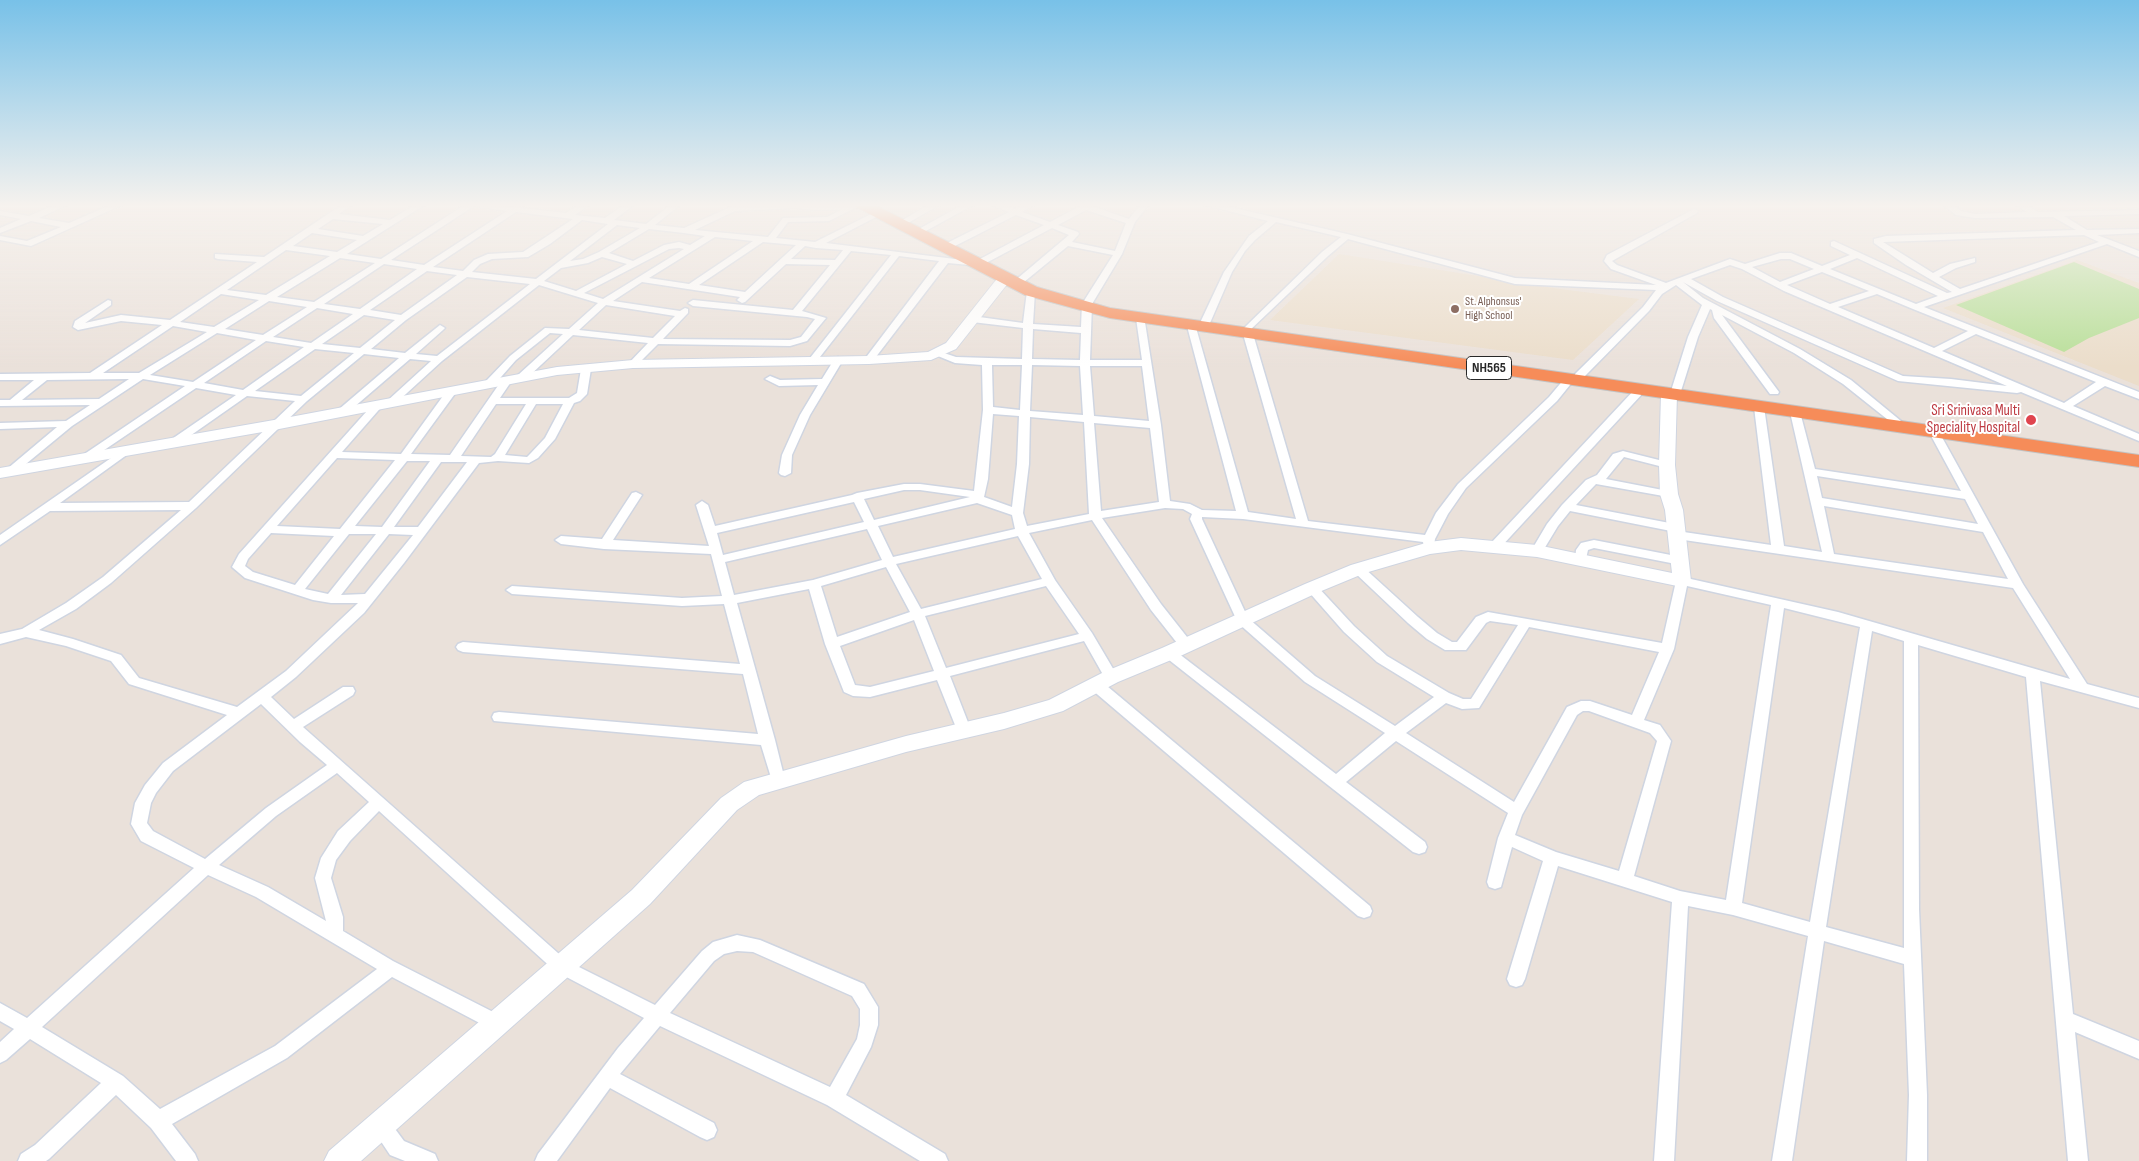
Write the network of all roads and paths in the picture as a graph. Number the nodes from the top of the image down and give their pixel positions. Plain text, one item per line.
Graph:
1 (244, 258) edge
2 (268, 258) edge
3 (333, 258) edge
4 (352, 258) edge
5 (387, 258) edge
6 (441, 258) edge
7 (483, 258) edge
8 (567, 258) edge
9 (592, 258) edge
10 (615, 258) edge
11 (646, 258) edge
12 (676, 258) edge
13 (736, 258) edge
14 (786, 258) edge
15 (841, 258) edge
16 (893, 258) edge
17 (944, 258) edge
18 (965, 258) edge
19 (971, 258) edge
20 (990, 258) edge
21 (1048, 258) edge
22 (1116, 258) edge
23 (1237, 258) edge
24 (1321, 258) edge
25 (1430, 258) edge
26 (1609, 258) edge
27 (1778, 258) edge
28 (1793, 258) edge
29 (1848, 258) edge
30 (1864, 258) edge
31 (1903, 258) edge
32 (2060, 258) edge
33 (265, 260) junction
34 (1972, 260) dead end
35 (783, 261) junction
36 (381, 262) junction
37 (837, 263) junction
38 (981, 263) junction
39 (634, 264) junction
40 (558, 266) junction
41 (1745, 267) junction
42 (1822, 268) junction
43 (427, 269) junction
44 (465, 274) junction
45 (1932, 277) junction
46 (640, 279) junction
47 (538, 282) junction
48 (1019, 283) junction
49 (1673, 284) junction
50 (1780, 285) junction
51 (690, 287) junction
52 (706, 290) junction
53 (218, 291) junction
54 (1877, 291) junction
55 (1960, 293) junction
56 (576, 294) junction
57 (746, 294) junction
58 (1947, 297) junction
59 (267, 299) junction
60 (604, 302) junction
61 (108, 303) dead end
62 (693, 303) junction
63 (317, 306) junction
64 (1087, 306) junction
65 (1712, 306) junction
66 (735, 307) junction
67 (1830, 307) junction
68 (1916, 308) junction
69 (362, 312) junction
70 (796, 313) junction
71 (681, 314) junction
72 (402, 318) junction
73 (1141, 318) junction
74 (972, 319) junction
75 (170, 323) junction
76 (1199, 325) junction
77 (1028, 326) junction
78 (440, 328) dead end
79 (216, 330) junction
80 (1085, 330) junction
81 (1975, 330) junction
82 (571, 331) junction
83 (1248, 332) junction
84 (266, 337) junction
85 (655, 341) junction
86 (313, 346) junction
87 (363, 351) junction
88 (1933, 352) junction
89 (938, 354) junction
90 (406, 356) junction
91 (439, 359) junction
92 (813, 360) junction
93 (838, 360) junction
94 (869, 360) junction
95 (987, 362) junction
96 (1026, 362) junction
97 (1085, 363) junction
98 (1146, 363) junction
99 (633, 364) junction
100 (586, 368) junction
101 (94, 375) junction
102 (45, 376) junction
103 (142, 376) junction
104 (0, 377) edge
105 (515, 378) junction
106 (1574, 378) junction
107 (770, 379) dead end
108 (825, 382) junction
109 (2104, 382) junction
110 (490, 383) junction
111 (195, 384) junction
112 (452, 390) junction
113 (1640, 390) junction
114 (1672, 392) junction
115 (1774, 392) dead end
116 (2029, 392) junction
117 (243, 393) junction
118 (2139, 396) edge
119 (303, 399) junction
120 (493, 401) junction
121 (533, 401) junction
122 (570, 401) junction
123 (103, 402) junction
124 (0, 403) edge
125 (12, 403) junction
126 (385, 403) junction
127 (1759, 407) junction
128 (2064, 407) junction
129 (988, 410) junction
130 (342, 412) junction
131 (1795, 412) junction
132 (1025, 414) junction
133 (1088, 419) junction
134 (1896, 421) junction
135 (68, 424) junction
136 (1156, 425) junction
137 (0, 426) edge
138 (274, 426) junction
139 (1934, 432) junction
140 (2139, 438) edge
141 (173, 443) junction
142 (124, 452) junction
143 (2139, 454) edge
144 (335, 455) junction
145 (403, 458) junction
146 (496, 458) junction
147 (84, 459) junction
148 (437, 459) junction
149 (453, 459) junction
150 (475, 460) junction
151 (2139, 461) edge
152 (1667, 465) junction
153 (6, 472) edge
154 (1810, 472) junction
155 (785, 473) dead end
156 (1595, 480) junction
157 (1669, 494) junction
158 (636, 496) dead end
159 (857, 496) junction
160 (1969, 496) junction
161 (978, 497) junction
162 (1817, 501) junction
163 (1165, 504) junction
164 (702, 505) dead end
165 (50, 506) junction
166 (192, 506) junction
167 (1566, 507) junction
168 (1016, 513) junction
169 (1200, 513) junction
170 (1243, 515) junction
171 (1095, 516) junction
172 (871, 524) junction
173 (1302, 524) junction
174 (269, 529) junction
175 (1987, 529) junction
176 (344, 531) junction
177 (385, 531) junction
178 (422, 531) junction
179 (710, 531) junction
180 (1022, 531) junction
181 (1676, 532) junction
182 (561, 540) dead end
183 (0, 541) edge
184 (1429, 543) junction
185 (604, 545) junction
186 (1495, 546) junction
187 (1778, 550) junction
188 (1537, 551) junction
189 (718, 555) junction
190 (1828, 557) junction
191 (889, 562) junction
192 (1358, 569) junction
193 (1682, 571) junction
194 (1050, 581) junction
195 (814, 584) junction
196 (2017, 584) junction
197 (1312, 588) junction
198 (512, 590) dead end
199 (297, 591) junction
200 (368, 598) junction
201 (331, 599) junction
202 (730, 600) junction
203 (1778, 602) junction
204 (918, 614) junction
205 (1243, 620) junction
206 (1526, 622) junction
207 (1867, 624) junction
208 (26, 632) junction
209 (1087, 636) junction
210 (1911, 638) junction
211 (0, 639) edge
212 (832, 644) junction
213 (463, 648) dead end
214 (1178, 649) junction
215 (1667, 649) junction
216 (749, 670) junction
217 (943, 673) junction
218 (2033, 674) junction
219 (1104, 681) junction
220 (2083, 688) junction
221 (348, 691) dead end
222 (261, 696) junction
223 (1444, 696) junction
224 (2139, 703) edge
225 (239, 713) junction
226 (499, 717) dead end
227 (1636, 722) junction
228 (293, 727) junction
229 (964, 730) junction
230 (1395, 732) junction
231 (768, 740) junction
232 (338, 765) junction
233 (778, 780) junction
234 (1336, 782) junction
235 (379, 802) junction
236 (1516, 811) junction
237 (1506, 838) junction
238 (1419, 847) dead end
239 (1552, 858) junction
240 (206, 867) junction
241 (1625, 880) junction
242 (1495, 882) dead end
243 (1680, 898) junction
244 (1733, 908) junction
245 (1364, 910) dead end
246 (1817, 931) junction
247 (334, 934) junction
248 (1912, 958) junction
249 (561, 966) junction
250 (391, 968) junction
251 (1516, 979) dead end
252 (0, 1011) edge
253 (656, 1015) junction
254 (2065, 1019) junction
255 (497, 1024) junction
256 (29, 1028) junction
257 (2139, 1050) edge
258 (0, 1054) edge
259 (607, 1077) junction
260 (116, 1082) junction
261 (834, 1098) junction
262 (158, 1121) junction
263 (380, 1125) junction
264 (708, 1130) dead end
265 (28, 1161) edge
266 (188, 1161) edge
267 (339, 1161) edge
268 (428, 1161) edge
269 (545, 1161) edge
270 (938, 1161) edge
271 (1664, 1161) edge
272 (1782, 1161) edge
273 (1917, 1161) edge
274 (2078, 1161) edge

1 - 33 street
2 - 33 street
3 - 59 street
4 - 36 street
5 - 36 street
6 - 43 street
7 - 44 street
8 - 40 street
9 - 40 street
10 - 39 street
11 - 39 street
12 - 46 street
13 - 51 street
14 - 35 street
15 - 37 street
16 - 92 street
17 - 94 street
18 - 38 highway, NH565
19 - 38 highway, NH565
20 - 38 street
21 - 48 street
22 - 64 street
23 - 76 street
24 - 83 street
25 - 49 street
26 - 49 street
27 - 41 street
28 - 42 street
29 - 42 street
30 - 58 street
31 - 45 street
32 - 55 street
33 - 53 street
34 - 45 street
35 - 37 street
35 - 57 street
36 - 43 street
36 - 63 street
37 - 70 street
38 - 48 highway, NH565
39 - 56 street
40 - 47 street
41 - 49 street
41 - 50 street
42 - 50 street
42 - 54 street
43 - 44 street
43 - 69 street
44 - 47 street
44 - 72 street
45 - 55 street
46 - 51 street
46 - 60 street
47 - 56 street
47 - 91 street
48 - 64 highway, NH565
48 - 74 street
48 - 77 street
49 - 65 street
49 - 106 street
49 - 116 street
50 - 67 street
51 - 52 street
52 - 57 street
52 - 62 street
53 - 59 street
53 - 75 street
54 - 67 street
54 - 68 street
55 - 58 street
56 - 60 street
57 - 66 street
58 - 68 street
59 - 63 street
59 - 79 street
60 - 71 street
60 - 82 street
61 - 75 street
62 - 66 street
62 - 71 street
63 - 69 street
63 - 84 street
64 - 73 highway, NH565
64 - 76 highway, NH565
64 - 80 street
65 - 114 street
65 - 115 street
65 - 134 street
66 - 70 street
67 - 88 street
68 - 81 street
69 - 72 street
69 - 86 street
70 - 85 street
71 - 85 street
72 - 87 street
73 - 76 highway, NH565
73 - 98 street
74 - 77 street
74 - 89 street
75 - 79 street
75 - 101 street
76 - 83 highway, NH565
76 - 170 street
77 - 80 street
77 - 96 street
78 - 90 street
79 - 84 street
79 - 103 street
80 - 97 street
81 - 88 street
81 - 109 street
82 - 85 street
82 - 105 street
82 - 110 street
83 - 106 highway, NH565
83 - 173 street
84 - 86 street
84 - 111 street
85 - 99 street
86 - 87 street
86 - 117 street
87 - 90 street
87 - 119 street
88 - 116 street
89 - 94 street
89 - 95 street
90 - 91 street
90 - 130 street
91 - 126 street
92 - 93 street
92 - 99 street
93 - 94 street
93 - 108 street
95 - 96 street
95 - 129 street
96 - 97 street
96 - 132 street
97 - 98 street
97 - 133 street
98 - 136 street
99 - 100 street
100 - 105 street
100 - 122 street
101 - 102 street
101 - 103 street
102 - 104 street
102 - 125 street
103 - 111 street
103 - 123 street
105 - 110 street
105 - 120 street
106 - 113 highway, NH565
106 - 114 highway, NH565
106 - 184 street
107 - 108 street
108 - 155 street
109 - 118 street
109 - 128 street
110 - 112 street
111 - 117 street
111 - 147 street
112 - 126 street
112 - 145 street
113 - 114 highway, NH565
113 - 186 street
114 - 127 highway, NH565
114 - 134 highway, NH565
114 - 152 street
116 - 128 street
117 - 119 street
117 - 141 street
119 - 138 street
120 - 121 street
120 - 149 street
121 - 122 street
121 - 146 street
122 - 146 street
123 - 125 street
123 - 135 street
124 - 125 street
126 - 130 street
126 - 144 street
127 - 131 highway, NH565
127 - 187 street
128 - 140 street
129 - 132 street
129 - 161 street
130 - 138 street
131 - 139 highway, NH565
131 - 154 street
132 - 133 street
132 - 168 street
133 - 136 street
133 - 171 street
134 - 143 highway, NH565
135 - 137 street
135 - 153 street
136 - 163 street
138 - 141 street
138 - 166 street
139 - 151 highway, NH565
139 - 160 street
141 - 142 street
142 - 147 street
142 - 165 street
144 - 145 street
144 - 174 street
145 - 148 street
145 - 176 street
146 - 150 street
147 - 153 street
148 - 149 street
148 - 177 street
149 - 150 street
150 - 178 street
152 - 156 street
152 - 157 street
154 - 160 street
154 - 162 street
156 - 157 street
156 - 167 street
157 - 181 street
158 - 185 street
159 - 161 street
159 - 172 street
159 - 179 street
160 - 175 street
161 - 168 street
161 - 172 street
162 - 175 street
162 - 190 street
163 - 169 street
163 - 171 street
164 - 179 street
165 - 166 street
165 - 183 street
166 - 208 street
167 - 181 street
167 - 188 street
168 - 180 street
169 - 170 street
169 - 205 street
170 - 173 street
171 - 180 street
171 - 214 street
172 - 189 street
172 - 191 street
173 - 184 street
174 - 176 street
174 - 199 street
175 - 196 street
176 - 177 street
176 - 199 street
177 - 178 street
177 - 201 street
178 - 200 street
179 - 189 street
180 - 191 street
180 - 194 street
181 - 187 street
181 - 193 street
182 - 185 street
184 - 186 street
184 - 192 street
185 - 189 street
186 - 188 street
187 - 190 street
188 - 193 street
189 - 202 street
190 - 196 street
191 - 195 street
191 - 204 street
192 - 197 street
192 - 206 street
193 - 203 street
193 - 215 street
194 - 204 street
194 - 209 street
195 - 202 street
195 - 212 street
196 - 220 street
197 - 205 street
197 - 223 street
198 - 202 street
199 - 201 street
200 - 201 street
200 - 222 street
202 - 216 street
203 - 207 street
203 - 244 street
204 - 212 street
204 - 217 street
205 - 214 street
205 - 230 street
206 - 215 street
206 - 223 street
207 - 210 street
207 - 246 street
208 - 211 street
208 - 225 street
209 - 217 street
209 - 219 street
210 - 218 street
210 - 248 street
212 - 217 street
213 - 216 street
214 - 219 street
214 - 234 street
215 - 227 street
216 - 231 street
217 - 229 street
218 - 220 street
218 - 254 street
219 - 229 street
219 - 245 street
220 - 224 street
221 - 228 street
222 - 225 street
222 - 228 street
223 - 230 street
225 - 240 street
226 - 231 street
227 - 236 street
227 - 241 street
228 - 232 street
229 - 233 street
230 - 234 street
230 - 236 street
231 - 233 street
232 - 235 street
232 - 240 street
233 - 249 street
234 - 238 street
235 - 247 street
235 - 249 street
236 - 237 street
237 - 239 street
237 - 242 street
239 - 241 street
239 - 251 street
240 - 247 street
240 - 256 street
241 - 243 street
243 - 244 street
243 - 271 street
244 - 246 street
246 - 248 street
246 - 272 street
247 - 250 street
248 - 273 street
249 - 253 street
249 - 255 street
250 - 255 street
250 - 262 street
252 - 256 street
253 - 259 street
253 - 261 street
253 - 261 street
254 - 257 street
254 - 274 street
255 - 263 street
256 - 258 street
256 - 260 street
259 - 264 street
259 - 269 street
260 - 262 street
260 - 265 street
261 - 270 street
262 - 266 street
263 - 267 street
263 - 268 street

